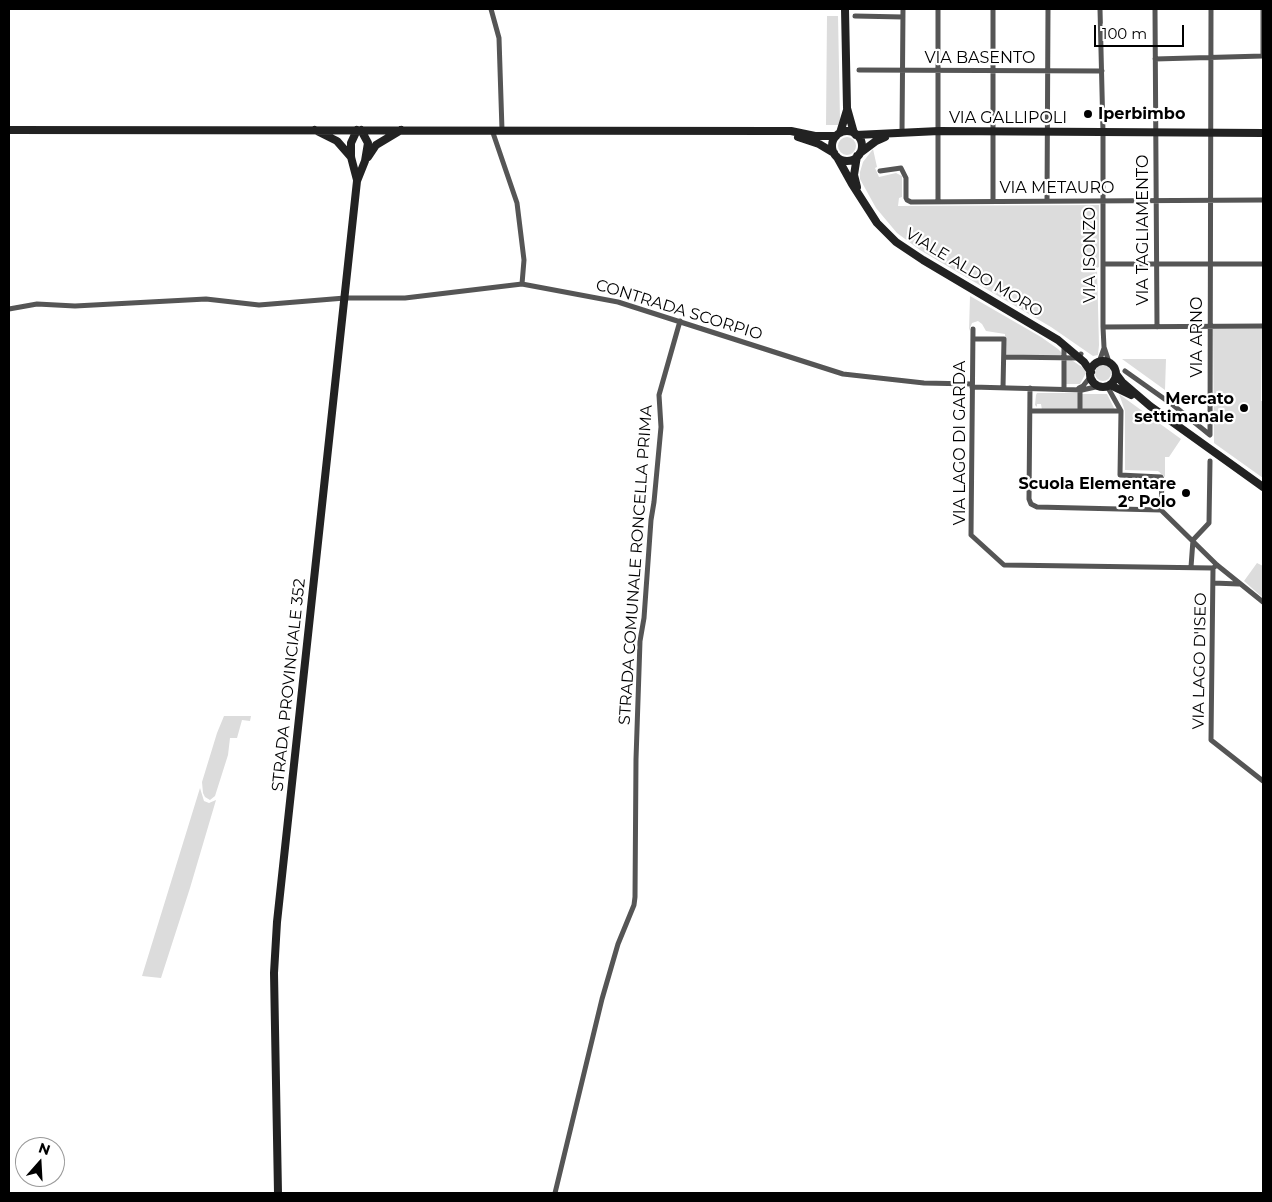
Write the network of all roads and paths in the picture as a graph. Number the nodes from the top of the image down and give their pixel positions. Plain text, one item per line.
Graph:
1 (491, 9) edge
2 (845, 9) edge
3 (903, 9) edge
4 (938, 9) edge
5 (993, 9) edge
6 (1048, 9) edge
7 (1100, 9) edge
8 (1155, 9) edge
9 (1211, 9) edge
10 (1263, 9) edge
11 (856, 16) dead end
12 (903, 17) junction
13 (1211, 56) junction
14 (1263, 56) edge
15 (1155, 59) junction
16 (859, 70) dead end
17 (994, 70) junction
18 (902, 71) junction
19 (938, 71) junction
20 (1046, 71) junction
21 (1102, 71) junction
22 (847, 108) junction
23 (314, 129) junction
24 (9, 130) edge
25 (359, 130) junction
26 (402, 130) junction
27 (492, 130) junction
28 (502, 130) junction
29 (774, 131) junction
30 (939, 131) junction
31 (993, 132) junction
32 (1047, 132) junction
33 (1103, 132) junction
34 (1156, 132) junction
35 (1211, 132) junction
36 (902, 133) junction
37 (1263, 133) edge
38 (838, 134) junction
39 (855, 134) junction
40 (859, 154) junction
41 (836, 155) junction
42 (351, 157) junction
43 (365, 161) junction
44 (880, 171) dead end
45 (357, 181) junction
46 (862, 200) junction
47 (993, 200) junction
48 (1155, 200) junction
49 (1209, 200) junction
50 (1263, 200) edge
51 (1047, 201) junction
52 (1103, 201) junction
53 (938, 202) junction
54 (1103, 264) junction
55 (1156, 264) junction
56 (1210, 264) junction
57 (1263, 264) edge
58 (522, 284) junction
59 (345, 298) junction
60 (9, 309) edge
61 (680, 320) junction
62 (1210, 326) junction
63 (1263, 326) edge
64 (1103, 327) junction
65 (1157, 327) junction
66 (974, 329) dead end
67 (973, 338) junction
68 (1062, 343) junction
69 (1104, 347) junction
70 (1080, 356) junction
71 (1004, 357) junction
72 (1064, 358) junction
73 (1098, 362) junction
74 (1109, 362) junction
75 (1125, 371) dead end
76 (1091, 374) junction
77 (1116, 374) junction
78 (972, 386) junction
79 (1105, 386) junction
80 (1003, 388) junction
81 (1030, 388) junction
82 (1064, 389) junction
83 (1079, 389) junction
84 (1150, 406) junction
85 (1030, 411) junction
86 (1080, 411) junction
87 (1121, 411) junction
88 (1210, 461) dead end
89 (1263, 488) edge
90 (1161, 510) junction
91 (1193, 540) junction
92 (1192, 567) junction
93 (1215, 567) junction
94 (1213, 583) junction
95 (1240, 584) junction
96 (1263, 602) edge
97 (1263, 781) edge
98 (278, 1193) edge
99 (556, 1193) edge

1 - 28 street
2 - 22 main road, VIALE ALDO MORO
3 - 12 street
4 - 19 street
5 - 17 street
6 - 20 street
7 - 21 street, VIA ISONZO
8 - 15 street, VIA TAGLIAMENTO
9 - 13 street, VIA ARNO
10 - 14 street
11 - 12 street
12 - 18 street
13 - 14 street
13 - 15 street
13 - 35 street, VIA ARNO
15 - 34 street, VIA TAGLIAMENTO
16 - 18 street, VIA BASENTO
17 - 19 street, VIA BASENTO
17 - 20 street, VIA BASENTO
17 - 31 street
18 - 19 street, VIA BASENTO
18 - 36 street
19 - 30 street
20 - 21 street, VIA BASENTO
20 - 32 street
21 - 33 street, VIA ISONZO
22 - 38 main road, VIALE ALDO MORO
22 - 39 main road, VIALE ALDO MORO
23 - 24 main road
23 - 25 main road
23 - 42 main road
25 - 26 main road
25 - 42 main road, STRADA PROVINCIALE 352
25 - 43 main road, STRADA PROVINCIALE 352
26 - 27 main road
26 - 43 main road, STRADA PROVINCIALE 352
27 - 28 main road
27 - 58 street
28 - 29 main road
29 - 38 main road
29 - 41 main road
30 - 31 main road, VIA GALLIPOLI
30 - 36 main road, VIA GALLIPOLI
30 - 53 street
31 - 32 main road, VIA GALLIPOLI
31 - 47 street
32 - 33 main road, VIA GALLIPOLI
32 - 51 street
33 - 34 main road, VIA GALLIPOLI
33 - 52 street, VIA ISONZO
34 - 35 main road, VIA GALLIPOLI
34 - 48 street, VIA TAGLIAMENTO
35 - 37 main road, VIA GALLIPOLI
35 - 49 street, VIA ARNO
36 - 39 main road, VIA GALLIPOLI
36 - 40 main road, VIA GALLIPOLI
38 - 39 main road
38 - 41 main road, VIALE ALDO MORO
39 - 40 main road, VIALE ALDO MORO
40 - 41 main road
40 - 46 main road, VIALE ALDO MORO
41 - 46 main road, VIALE ALDO MORO
42 - 45 main road, STRADA PROVINCIALE 352
43 - 45 main road, STRADA PROVINCIALE 352
44 - 53 street, VIA METAURO
45 - 59 main road, STRADA PROVINCIALE 352
46 - 68 main road, VIALE ALDO MORO
47 - 51 street, VIA METAURO
47 - 53 street, VIA METAURO
48 - 49 street, VIA METAURO
48 - 52 street, VIA METAURO
48 - 55 street, VIA TAGLIAMENTO
49 - 50 street, VIA METAURO
49 - 56 street, VIA ARNO
51 - 52 street, VIA METAURO
52 - 54 street, VIA ISONZO
54 - 55 street
54 - 64 street, VIA ISONZO
55 - 56 street
55 - 65 street, VIA TAGLIAMENTO
56 - 57 street
56 - 62 street, VIA ARNO
58 - 59 street, CONTRADA SCORPIO
58 - 61 street, CONTRADA SCORPIO
59 - 60 street, CONTRADA SCORPIO
59 - 98 main road, STRADA PROVINCIALE 352
61 - 78 street, CONTRADA SCORPIO
61 - 99 street, STRADA COMUNALE RONCELLA PRIMA
62 - 63 street
62 - 65 street
62 - 75 street, VIA ARNO
64 - 65 street
64 - 69 street, VIA ISONZO
66 - 67 street, VIA LAGO DI GARDA
67 - 71 street
67 - 78 street, VIA LAGO DI GARDA
68 - 70 main road, VIALE ALDO MORO
68 - 72 street
69 - 73 street
69 - 74 street
70 - 72 street
70 - 73 main road, VIALE ALDO MORO
70 - 76 main road, VIALE ALDO MORO
71 - 72 street
71 - 80 street
72 - 82 street
73 - 74 main road
73 - 76 main road
74 - 77 main road, VIALE ALDO MORO
76 - 79 main road, VIALE ALDO MORO
76 - 83 street
77 - 79 main road
77 - 84 main road, VIALE ALDO MORO
78 - 80 street, CONTRADA SCORPIO
78 - 92 street, VIA LAGO DI GARDA
79 - 83 street, CONTRADA SCORPIO
79 - 84 main road, VIALE ALDO MORO
79 - 87 street
80 - 81 street, CONTRADA SCORPIO
81 - 82 street, CONTRADA SCORPIO
81 - 85 street
82 - 83 street, CONTRADA SCORPIO
83 - 86 street
84 - 89 main road, VIALE ALDO MORO
85 - 86 street
85 - 90 street
86 - 87 street
87 - 90 street
88 - 91 street
90 - 91 street
91 - 92 street
91 - 93 street
92 - 93 street, VIA LAGO DI GARDA
93 - 94 street, VIA LAGO D'ISEO
93 - 95 street
94 - 95 street
94 - 97 street, VIA LAGO D'ISEO
95 - 96 street

